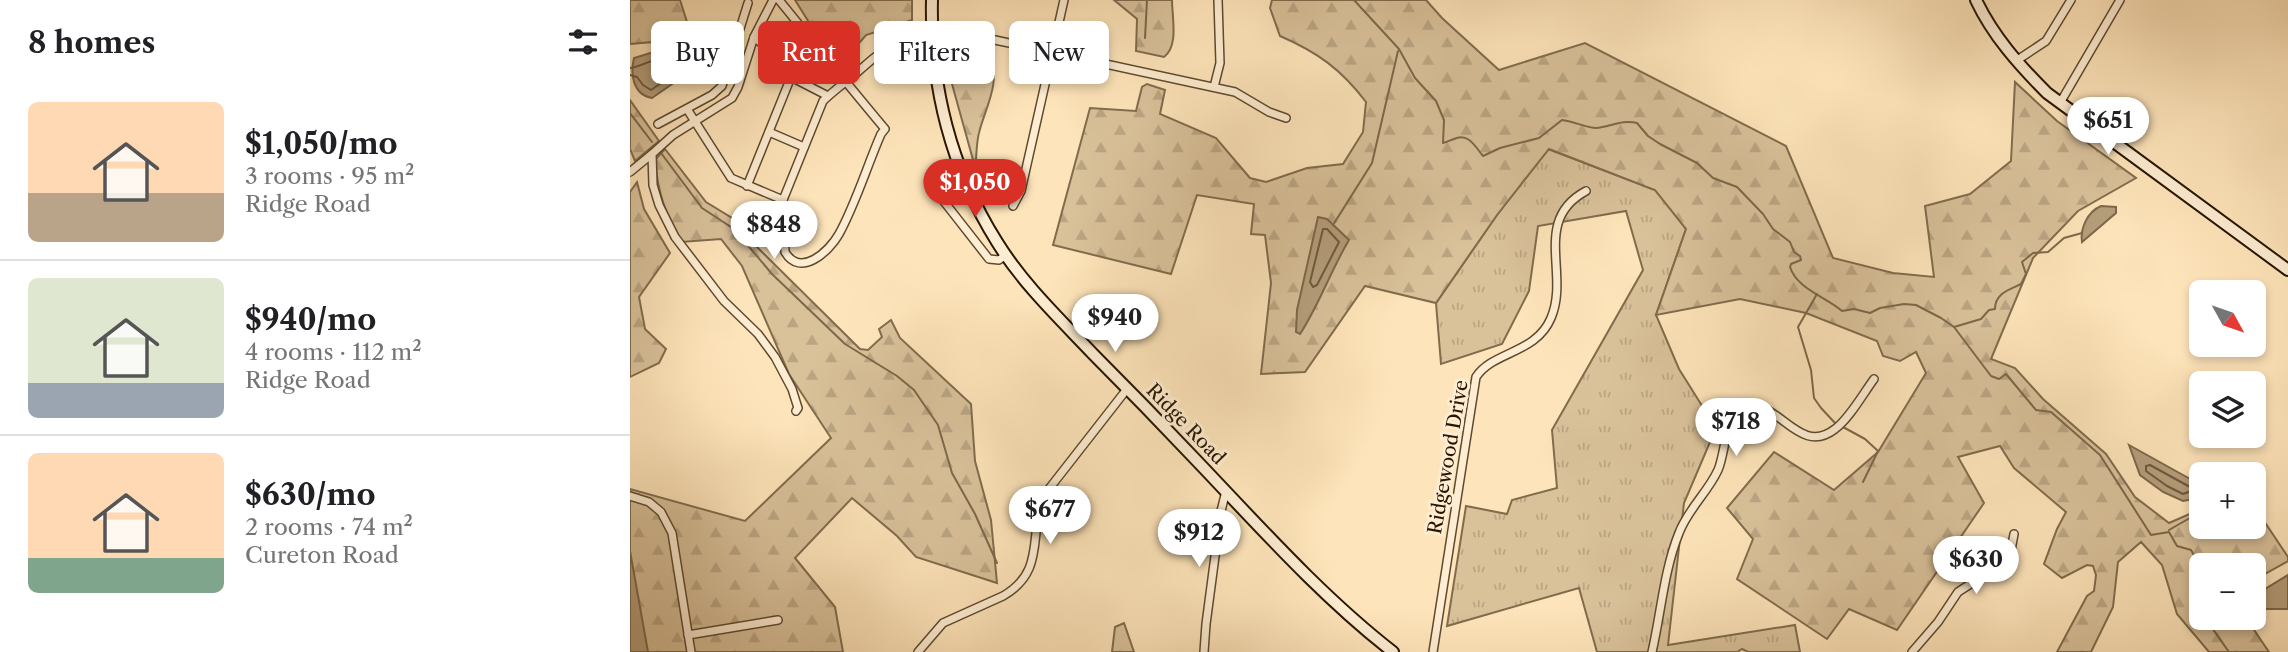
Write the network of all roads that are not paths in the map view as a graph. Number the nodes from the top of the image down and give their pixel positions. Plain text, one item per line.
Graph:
1 (773, 0) edge
2 (779, 0) edge
3 (932, 0) edge
4 (1064, 0) edge
5 (1218, 0) edge
6 (1976, 0) edge
7 (2071, 0) edge
8 (2120, 0) edge
9 (748, 3) dead end
10 (796, 21) edge
11 (931, 21) edge
12 (1060, 21) edge
13 (754, 37) junction
14 (758, 40) edge
15 (874, 60) edge
16 (2016, 61) junction
17 (1109, 65) edge
18 (860, 71) edge
19 (788, 84) edge
20 (805, 84) edge
21 (843, 84) edge
22 (848, 84) edge
23 (938, 84) edge
24 (1046, 84) edge
25 (1214, 87) junction
26 (828, 96) junction
27 (2060, 103) junction
28 (687, 109) junction
29 (1286, 118) dead end
30 (694, 122) junction
31 (658, 124) dead end
32 (769, 132) junction
33 (804, 147) junction
34 (652, 154) junction
35 (630, 172) edge
36 (747, 186) junction
37 (1587, 191) dead end
38 (783, 200) junction
39 (942, 200) dead end
40 (1013, 206) dead end
41 (1006, 255) junction
42 (2288, 270) edge
43 (1874, 379) dead end
44 (1127, 388) junction
45 (796, 411) dead end
46 (1226, 491) junction
47 (630, 496) edge
48 (2014, 534) dead end
49 (778, 620) dead end
50 (688, 635) junction
51 (691, 652) edge
52 (918, 652) edge
53 (1204, 652) edge
54 (1393, 652) edge
55 (1433, 652) edge
56 (1652, 652) edge
57 (1912, 652) edge

1 - 13 street
2 - 10 street
3 - 11 street, Ridge Road
4 - 12 street
5 - 25 street
6 - 16 street
7 - 16 street
8 - 27 street
9 - 28 street
13 - 14 street
13 - 30 street
15 - 18 street
16 - 27 street
17 - 25 street
19 - 32 street
20 - 26 street
21 - 26 street
22 - 38 street
23 - 41 street, Ridge Road
24 - 40 street
25 - 29 street
26 - 33 street
27 - 42 street
28 - 30 street
28 - 31 street
30 - 34 street
30 - 36 street
32 - 33 street
32 - 36 street
33 - 38 street
34 - 35 street
34 - 45 street
36 - 38 street
37 - 55 street, Ridgewood Drive
39 - 41 street
41 - 44 street, Ridge Road
43 - 56 street
44 - 46 street, Ridge Road
44 - 52 street
46 - 53 street
46 - 54 street, Ridge Road
47 - 50 street
48 - 57 street
49 - 50 street
50 - 51 street

